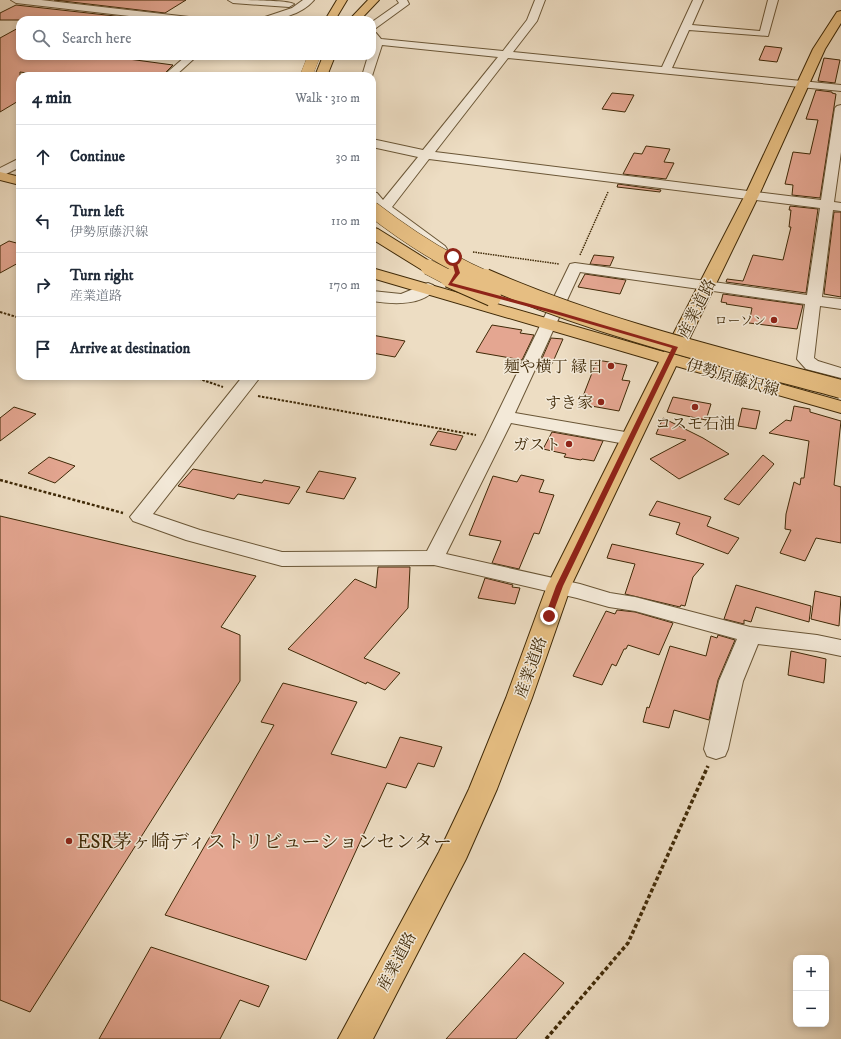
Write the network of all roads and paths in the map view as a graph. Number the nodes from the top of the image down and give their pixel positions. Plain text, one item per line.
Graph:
1 (16, 0) edge
2 (233, 0) edge
3 (309, 0) edge
4 (342, 0) edge
5 (374, 0) edge
6 (402, 0) edge
7 (540, 0) edge
8 (698, 0) edge
9 (773, 0) edge
10 (289, 4) dead end
11 (353, 5) dead end
12 (841, 14) edge
13 (154, 16) edge
14 (277, 16) edge
15 (332, 16) edge
16 (346, 16) edge
17 (358, 16) edge
18 (376, 23) edge
19 (686, 27) junction
20 (376, 38) edge
21 (507, 54) junction
22 (187, 60) edge
23 (312, 60) edge
24 (328, 60) edge
25 (370, 60) edge
26 (666, 70) junction
27 (173, 72) edge
28 (307, 72) edge
29 (324, 72) edge
30 (367, 72) edge
31 (802, 84) junction
32 (841, 88) edge
33 (841, 108) edge
34 (376, 144) edge
35 (427, 155) junction
36 (8, 169) edge
37 (16, 177) edge
38 (614, 178) junction
39 (752, 195) junction
40 (826, 205) junction
41 (841, 206) edge
42 (378, 208) edge
43 (376, 235) edge
44 (437, 247) junction
45 (376, 264) edge
46 (575, 266) junction
47 (376, 274) edge
48 (449, 284) junction
49 (707, 285) junction
50 (428, 288) junction
51 (376, 297) edge
52 (814, 300) junction
53 (841, 304) edge
54 (0, 312) edge
55 (16, 317) edge
56 (551, 318) junction
57 (673, 353) junction
58 (841, 373) edge
59 (203, 380) edge
60 (249, 380) edge
61 (841, 389) edge
62 (239, 392) junction
63 (841, 392) edge
64 (841, 404) edge
65 (841, 407) edge
66 (504, 416) junction
67 (494, 439) junction
68 (631, 439) junction
69 (0, 480) edge
70 (140, 517) junction
71 (434, 558) junction
72 (559, 586) junction
73 (750, 635) junction
74 (841, 648) edge
75 (716, 749) joint
76 (355, 1039) edge
77 (546, 1039) edge

1 - 13 street
2 - 10 street
3 - 14 street
4 - 15 main road
5 - 17 main road
6 - 18 street
7 - 21 street
8 - 19 street
9 - 19 street
11 - 16 main road
12 - 31 main road, 産業道路
19 - 26 street
20 - 21 street
21 - 26 street
21 - 35 street
22 - 27 street
23 - 28 main road
24 - 29 main road
25 - 30 street
26 - 31 street
31 - 32 street
31 - 39 main road, 産業道路
33 - 40 street
34 - 35 street
35 - 38 street
35 - 42 street
36 - 37 main road
38 - 39 street
38 - 46 path
39 - 40 street
39 - 49 main road, 産業道路
40 - 41 street
40 - 52 street
42 - 44 street
42 - 61 main road, bridge
43 - 64 main road, bridge
44 - 46 path
44 - 48 street
45 - 48 main road, 伊勢原藤沢線
46 - 49 street
46 - 56 street
47 - 50 main road, 伊勢原藤沢線
48 - 56 main road, 伊勢原藤沢線
49 - 52 street
49 - 57 main road, 産業道路
50 - 51 street
50 - 56 main road, 伊勢原藤沢線
52 - 53 street
52 - 58 street
54 - 55 path
56 - 57 main road, 伊勢原藤沢線
56 - 66 street
57 - 63 main road, 伊勢原藤沢線
57 - 65 main road, 伊勢原藤沢線
57 - 68 main road, 産業道路
59 - 62 path
60 - 62 street
62 - 67 path
62 - 70 street
66 - 67 street
66 - 68 street
67 - 71 street
68 - 72 main road, 産業道路
69 - 70 path
70 - 71 street
71 - 72 street
72 - 73 street
72 - 76 main road, 産業道路
73 - 74 street
73 - 75 street
75 - 77 path

